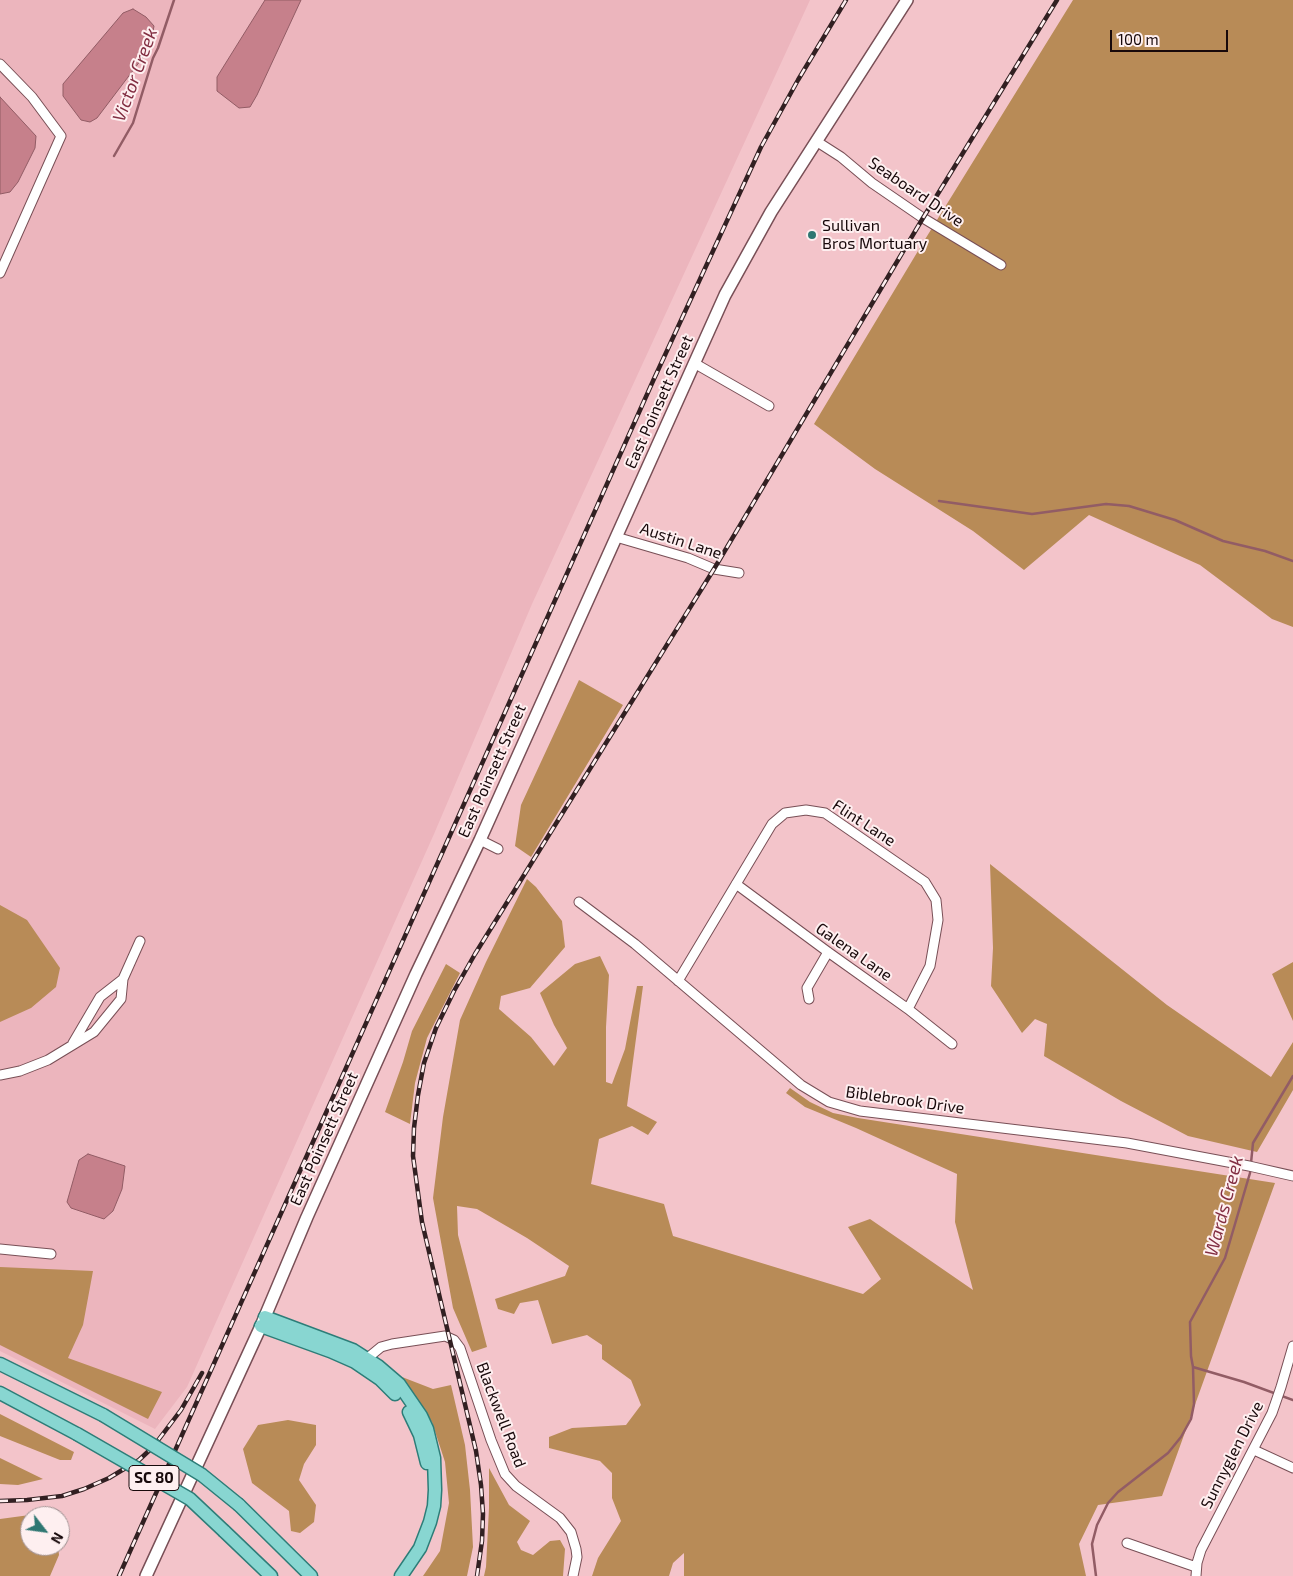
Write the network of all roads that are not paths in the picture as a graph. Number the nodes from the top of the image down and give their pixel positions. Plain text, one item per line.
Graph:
1 (907, 0) edge
2 (0, 64) edge
3 (816, 141) junction
4 (1001, 265) dead end
5 (0, 273) edge
6 (694, 363) junction
7 (770, 406) dead end
8 (616, 537) junction
9 (739, 573) dead end
10 (480, 840) junction
11 (498, 849) dead end
12 (736, 884) junction
13 (579, 902) dead end
14 (140, 941) dead end
15 (828, 952) junction
16 (123, 978) junction
17 (678, 981) junction
18 (809, 999) dead end
19 (908, 1009) junction
20 (952, 1044) dead end
21 (72, 1046) junction
22 (0, 1075) edge
23 (1293, 1176) edge
24 (0, 1250) edge
25 (51, 1254) dead end
26 (263, 1322) junction
27 (1293, 1346) edge
28 (364, 1362) junction
29 (0, 1364) edge
30 (0, 1393) edge
31 (1254, 1450) junction
32 (1293, 1468) edge
33 (1127, 1543) dead end
34 (1196, 1571) edge
35 (146, 1576) edge
36 (271, 1576) edge
37 (311, 1576) edge
38 (392, 1576) edge
39 (401, 1576) edge
40 (573, 1576) edge

1 - 3 main road, East Poinsett Street
2 - 5 street
3 - 4 street, Seaboard Drive
3 - 6 main road, East Poinsett Street
6 - 7 street
6 - 8 main road, East Poinsett Street
8 - 9 street, Austin Lane
8 - 10 main road, East Poinsett Street
10 - 11 street
10 - 26 main road, East Poinsett Street
12 - 15 street, Galena Lane
12 - 17 street, Flint Lane
12 - 19 street, Flint Lane
13 - 17 street, Biblebrook Drive
14 - 16 street
15 - 18 street
15 - 19 street, Galena Lane
16 - 21 street
16 - 21 street
17 - 23 street, Biblebrook Drive
19 - 20 street, Galena Lane
21 - 22 street
24 - 25 street
26 - 28 main road
26 - 35 main road, East Poinsett Street
27 - 31 street, Sunnyglen Drive
28 - 38 main road
28 - 39 main road
28 - 40 street, Blackwell Road
29 - 37 main road, SC 80, bridge
30 - 36 main road, SC 80, bridge
31 - 32 street
31 - 34 street, Sunnyglen Drive
33 - 34 street

